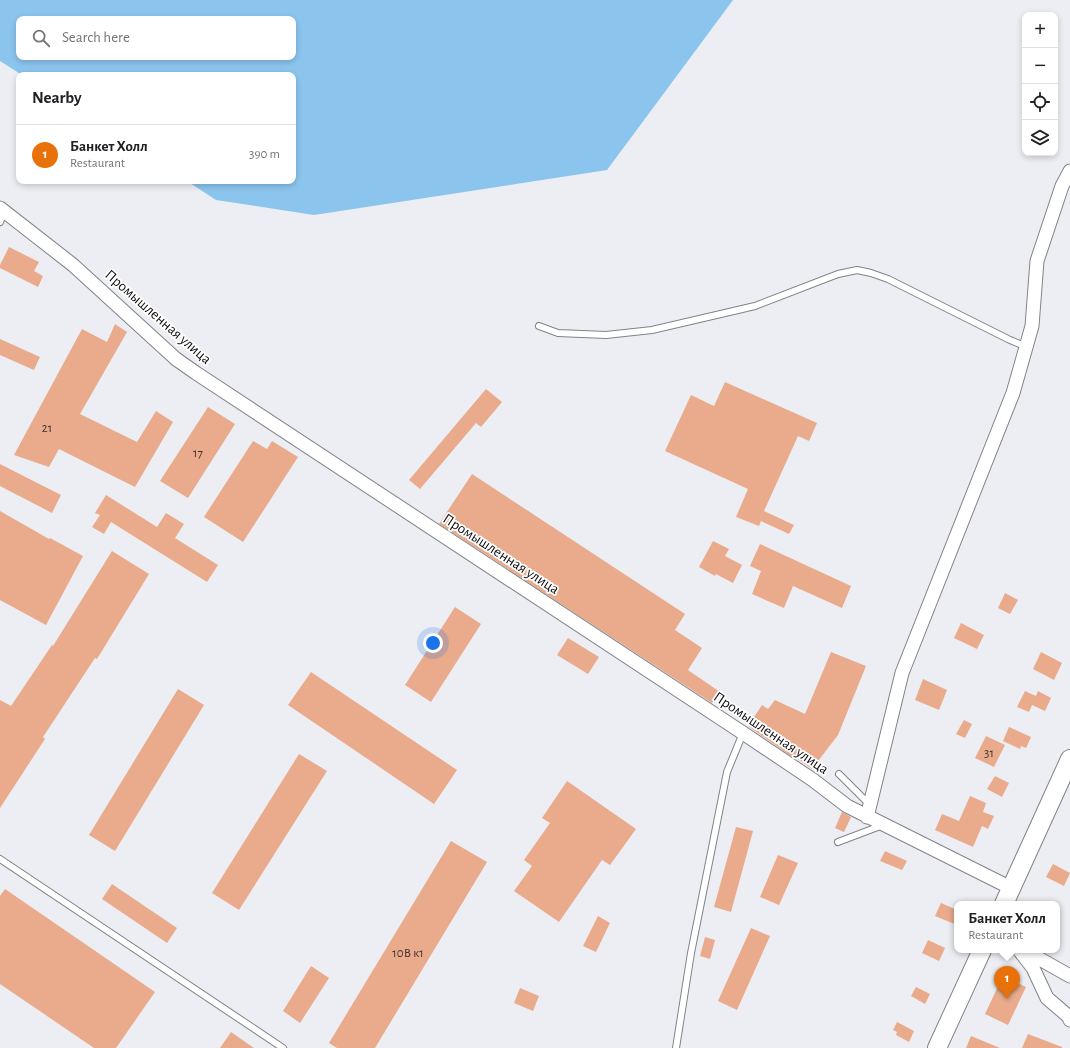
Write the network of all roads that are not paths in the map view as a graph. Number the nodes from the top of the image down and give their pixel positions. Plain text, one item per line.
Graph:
1 (1070, 171) edge
2 (2, 214) edge
3 (539, 326) dead end
4 (1027, 347) junction
5 (743, 733) junction
6 (1070, 759) edge
7 (840, 774) dead end
8 (1066, 780) edge
9 (868, 811) junction
10 (883, 825) junction
11 (838, 842) dead end
12 (0, 859) edge
13 (1007, 896) edge
14 (981, 953) edge
15 (1021, 953) edge
16 (1029, 953) edge
17 (1070, 976) edge
18 (1070, 1020) edge
19 (283, 1048) edge
20 (676, 1048) edge
21 (937, 1048) edge

1 - 4 street
2 - 5 street, Промышленная улица
3 - 4 lane
4 - 9 street
5 - 9 street, Промышленная улица
5 - 20 lane
6 - 8 main road
7 - 9 lane
8 - 13 main road
9 - 10 street, Промышленная улица
10 - 11 lane
10 - 13 street, Промышленная улица
12 - 19 lane
14 - 21 main road
15 - 18 street
16 - 17 street

